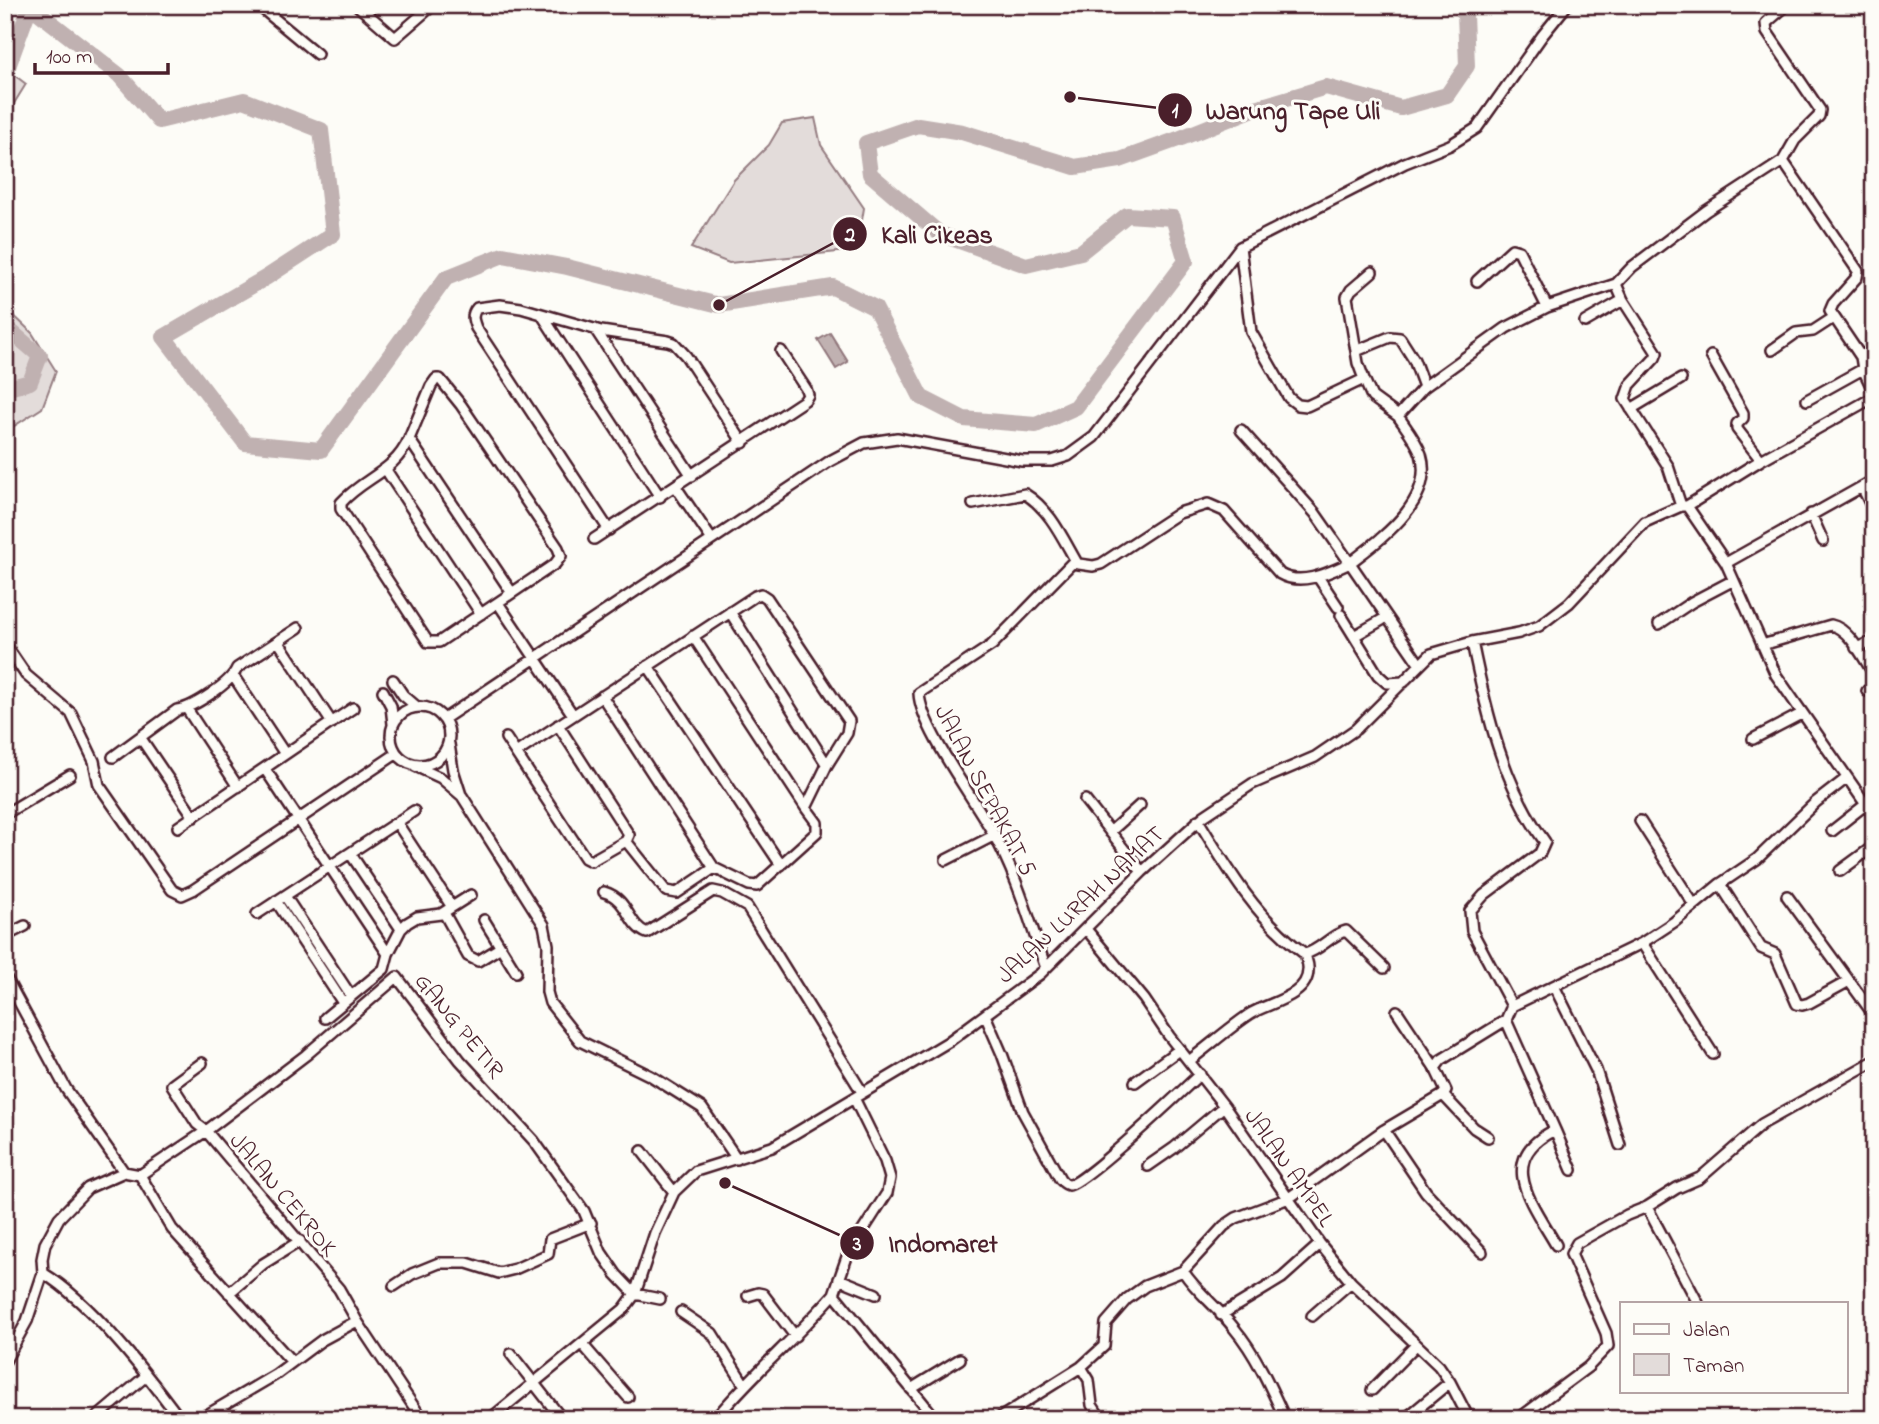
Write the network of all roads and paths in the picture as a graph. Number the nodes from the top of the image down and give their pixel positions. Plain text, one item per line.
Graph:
1 (258, 5) edge
2 (357, 5) edge
3 (433, 5) edge
4 (1567, 5) edge
5 (1787, 5) edge
6 (317, 54) dead end
7 (1783, 161) junction
8 (1240, 247) junction
9 (1371, 272) dead end
10 (1477, 281) dead end
11 (1616, 284) junction
12 (1623, 300) junction
13 (1547, 307) junction
14 (542, 315) junction
15 (1833, 318) junction
16 (1585, 321) dead end
17 (595, 329) junction
18 (1874, 348) edge
19 (1772, 350) dead end
20 (781, 351) dead end
21 (1356, 351) junction
22 (1711, 356) dead end
23 (1861, 357) junction
24 (1863, 369) junction
25 (1364, 379) junction
26 (1681, 379) dead end
27 (1424, 387) junction
28 (1874, 395) edge
29 (1807, 400) dead end
30 (1631, 409) junction
31 (1398, 416) junction
32 (1241, 430) dead end
33 (409, 439) junction
34 (743, 443) junction
35 (1762, 460) junction
36 (386, 470) junction
37 (692, 476) junction
38 (1874, 480) edge
39 (1862, 486) junction
40 (676, 487) junction
41 (660, 497) junction
42 (973, 504) dead end
43 (1684, 506) junction
44 (1874, 511) edge
45 (1811, 514) junction
46 (609, 530) junction
47 (594, 539) dead end
48 (712, 540) junction
49 (1823, 541) dead end
50 (1077, 563) junction
51 (1350, 563) junction
52 (1726, 563) junction
53 (1318, 577) junction
54 (1732, 581) junction
55 (512, 593) junction
56 (498, 603) junction
57 (730, 612) junction
58 (481, 614) junction
59 (1382, 621) dead end
60 (1659, 624) dead end
61 (298, 628) dead end
62 (693, 636) junction
63 (1354, 636) junction
64 (278, 641) junction
65 (1874, 641) edge
66 (1472, 642) junction
67 (5, 644) edge
68 (1762, 645) junction
69 (1856, 648) junction
70 (536, 659) junction
71 (1420, 665) junction
72 (648, 666) junction
73 (1874, 674) edge
74 (234, 677) junction
75 (393, 680) dead end
76 (1404, 682) junction
77 (383, 691) dead end
78 (602, 696) junction
79 (417, 707) junction
80 (353, 708) dead end
81 (187, 709) junction
82 (1801, 714) junction
83 (573, 715) junction
84 (444, 719) junction
85 (332, 723) junction
86 (393, 724) junction
87 (558, 725) junction
88 (141, 737) junction
89 (506, 738) dead end
90 (1753, 739) dead end
91 (449, 741) junction
92 (516, 753) junction
93 (285, 754) junction
94 (396, 754) junction
95 (113, 757) dead end
96 (415, 765) junction
97 (827, 765) junction
98 (265, 769) junction
99 (70, 775) dead end
100 (1847, 778) junction
101 (237, 787) junction
102 (462, 796) junction
103 (1085, 800) dead end
104 (1140, 805) dead end
105 (1865, 805) junction
106 (806, 808) junction
107 (414, 811) dead end
108 (5, 814) edge
109 (1874, 816) edge
110 (194, 817) junction
111 (298, 820) junction
112 (1198, 820) junction
113 (1640, 821) dead end
114 (397, 823) junction
115 (178, 827) dead end
116 (1832, 831) dead end
117 (1110, 832) junction
118 (995, 835) junction
119 (626, 841) junction
120 (1874, 846) edge
121 (350, 853) junction
122 (946, 860) dead end
123 (780, 865) junction
124 (329, 867) junction
125 (714, 868) junction
126 (1840, 871) dead end
127 (1142, 872) junction
128 (1720, 884) junction
129 (604, 892) dead end
130 (471, 895) dead end
131 (1787, 896) dead end
132 (280, 898) junction
133 (1694, 905) junction
134 (448, 910) junction
135 (257, 914) dead end
136 (484, 920) dead end
137 (25, 926) dead end
138 (401, 929) junction
139 (1086, 929) junction
140 (5, 936) edge
141 (1642, 943) junction
142 (319, 947) junction
143 (500, 947) junction
144 (310, 953) junction
145 (1874, 953) edge
146 (388, 954) junction
147 (1305, 954) junction
148 (1874, 963) edge
149 (1046, 968) junction
150 (1384, 968) dead end
151 (516, 972) dead end
152 (5, 976) edge
153 (1849, 981) junction
154 (1554, 986) junction
155 (351, 996) junction
156 (342, 1003) junction
157 (1511, 1006) junction
158 (1397, 1012) dead end
159 (985, 1015) junction
160 (1874, 1015) edge
161 (325, 1018) dead end
162 (1506, 1020) junction
163 (1180, 1049) junction
164 (1713, 1054) dead end
165 (1189, 1061) junction
166 (1874, 1061) edge
167 (202, 1063) dead end
168 (1434, 1068) junction
169 (1200, 1074) junction
170 (1135, 1082) dead end
171 (858, 1095) junction
172 (1443, 1096) junction
173 (1224, 1106) junction
174 (1384, 1130) junction
175 (1555, 1130) junction
176 (206, 1131) junction
177 (1488, 1137) dead end
178 (1620, 1145) dead end
179 (642, 1151) dead end
180 (737, 1159) junction
181 (1148, 1166) dead end
182 (1572, 1170) dead end
183 (124, 1172) junction
184 (140, 1175) junction
185 (674, 1192) junction
186 (1289, 1198) junction
187 (1647, 1207) junction
188 (591, 1223) junction
189 (300, 1241) junction
190 (1320, 1244) junction
191 (1556, 1245) dead end
192 (1482, 1252) dead end
193 (1183, 1271) junction
194 (43, 1273) junction
195 (839, 1279) junction
196 (1351, 1282) junction
197 (394, 1286) dead end
198 (229, 1293) junction
199 (635, 1294) junction
200 (834, 1294) junction
201 (876, 1294) dead end
202 (748, 1296) dead end
203 (660, 1299) dead end
204 (1697, 1302) edge
205 (681, 1312) dead end
206 (1221, 1315) junction
207 (1312, 1316) dead end
208 (357, 1321) junction
209 (795, 1336) junction
210 (583, 1345) junction
211 (1416, 1345) junction
212 (511, 1354) dead end
213 (960, 1359) dead end
214 (5, 1361) edge
215 (292, 1363) junction
216 (1081, 1367) junction
217 (146, 1376) junction
218 (1450, 1382) junction
219 (533, 1384) junction
220 (744, 1384) junction
221 (911, 1389) junction
222 (1372, 1390) dead end
223 (628, 1397) dead end
224 (95, 1419) edge
225 (180, 1419) edge
226 (200, 1419) edge
227 (422, 1419) edge
228 (490, 1419) edge
229 (562, 1419) edge
230 (715, 1419) edge
231 (936, 1419) edge
232 (998, 1419) edge
233 (1101, 1419) edge
234 (1285, 1419) edge
235 (1405, 1419) edge
236 (1469, 1419) edge
237 (1518, 1419) edge

1 - 6 street
2 - 3 street
4 - 8 street
5 - 7 street
7 - 11 street
7 - 15 street
8 - 25 street
8 - 48 street
9 - 21 street
10 - 13 street
11 - 12 street
11 - 13 street
12 - 16 street
12 - 30 street
13 - 27 street
14 - 17 street
14 - 41 street
14 - 46 street
15 - 19 street
15 - 23 street
17 - 34 street
17 - 37 street
18 - 23 street
20 - 34 street
21 - 25 street
21 - 27 street
22 - 35 street
23 - 24 street
24 - 28 street
24 - 29 street
25 - 31 street
26 - 30 street
27 - 31 street
28 - 35 street, JALAN LURAH NAMAT
30 - 43 street
31 - 51 street, JALAN SEPAKAT 5
32 - 51 street
33 - 36 street
33 - 55 street
33 - 55 street
34 - 37 street
35 - 43 street, JALAN LURAH NAMAT
36 - 58 street
36 - 58 street
37 - 40 street
38 - 39 street
39 - 44 street
39 - 45 street
40 - 41 street
40 - 48 street
41 - 46 street
42 - 50 street
43 - 52 street
43 - 66 street, JALAN LURAH NAMAT
45 - 49 street
45 - 52 street
46 - 47 street
48 - 70 street
50 - 53 street, JALAN SEPAKAT 5
50 - 118 street, JALAN SEPAKAT 5
51 - 53 street, JALAN SEPAKAT 5
51 - 71 street
52 - 54 street
53 - 63 street
54 - 60 street
54 - 68 street
55 - 56 street
56 - 58 street
56 - 70 street
57 - 62 street
57 - 97 street
57 - 97 street
59 - 63 street
61 - 64 street
62 - 72 street
62 - 106 street
63 - 76 street
64 - 74 street
64 - 85 street
65 - 69 street
66 - 71 street, JALAN LURAH NAMAT
66 - 157 street
67 - 111 street
68 - 69 street
68 - 82 street
69 - 73 street
70 - 83 street
70 - 84 street
71 - 76 street, JALAN LURAH NAMAT
72 - 78 street
72 - 123 street
74 - 81 street
74 - 93 street
75 - 79 street
76 - 112 street, JALAN LURAH NAMAT
77 - 86 street
78 - 83 street
78 - 125 street
79 - 84 street
79 - 86 street
80 - 85 street
81 - 88 street
81 - 101 street
82 - 90 street
82 - 100 street
83 - 87 street
84 - 91 street
85 - 93 street
86 - 94 street
87 - 92 street
87 - 119 street
88 - 95 street
88 - 110 street
89 - 92 street
91 - 96 street
91 - 102 street
92 - 119 street
93 - 98 street
94 - 96 street
94 - 111 street
96 - 102 street
97 - 106 street
98 - 101 street
98 - 111 street
99 - 108 street
100 - 105 street
100 - 128 street
101 - 110 street
102 - 180 street
103 - 117 street
104 - 117 street
105 - 109 street
105 - 116 street
106 - 123 street
107 - 114 street
110 - 115 street
111 - 124 street
112 - 127 street, JALAN LURAH NAMAT
112 - 147 street
113 - 133 street
114 - 121 street
114 - 134 street
117 - 127 street
118 - 122 street
118 - 149 street, JALAN SEPAKAT 5
119 - 125 street
120 - 126 street
121 - 124 street
121 - 138 street
123 - 125 street
124 - 132 street
124 - 146 street
127 - 139 street, JALAN LURAH NAMAT
128 - 133 street
128 - 153 street
129 - 171 street
130 - 134 street
131 - 153 street
132 - 135 street
132 - 142 street
132 - 144 street
133 - 141 street
134 - 138 street
134 - 143 street
136 - 143 street
137 - 140 street
138 - 146 street
139 - 149 street, JALAN LURAH NAMAT
139 - 163 street, JALAN AMPEL
141 - 154 street
141 - 164 street
142 - 144 street
142 - 155 street
143 - 151 street
144 - 156 street
145 - 148 street
146 - 155 street
147 - 150 street
147 - 165 street
149 - 159 street, JALAN LURAH NAMAT
152 - 183 street
153 - 160 street
154 - 157 street
154 - 178 street
155 - 156 street
156 - 161 street
157 - 162 street
158 - 168 street
159 - 169 street
159 - 171 street, JALAN LURAH NAMAT
162 - 168 street
162 - 175 street
163 - 165 street, JALAN AMPEL
163 - 170 street
165 - 169 street, JALAN AMPEL
166 - 187 street
167 - 176 street
168 - 172 street
169 - 173 street, JALAN AMPEL
171 - 180 street, JALAN LURAH NAMAT
171 - 195 street
172 - 174 street
172 - 177 street
173 - 181 street
173 - 186 street, JALAN AMPEL
174 - 186 street
174 - 192 street
175 - 182 street
175 - 191 street
176 - 184 street, JALAN CEKROK
176 - 188 street, GANG PETIR
176 - 189 street, JALAN CEKROK
179 - 185 street
180 - 185 street, JALAN LURAH NAMAT
183 - 184 street
183 - 194 street
184 - 198 street
185 - 199 street, JALAN LURAH NAMAT
186 - 190 street, JALAN AMPEL
186 - 193 street
187 - 204 street
187 - 237 street
188 - 197 street
188 - 199 street, GANG PETIR
189 - 198 street
189 - 208 street, JALAN CEKROK
190 - 196 street, JALAN AMPEL
190 - 206 street
193 - 206 street
193 - 216 street
194 - 214 street
194 - 217 street
195 - 200 street
195 - 201 street
196 - 207 street
196 - 211 street, JALAN AMPEL
198 - 215 street
199 - 203 street
199 - 210 street, JALAN LURAH NAMAT
200 - 209 street
200 - 221 street
202 - 209 street
205 - 220 street
206 - 234 street
208 - 215 street
208 - 227 street, JALAN CEKROK
209 - 220 street
210 - 219 street, JALAN LURAH NAMAT
210 - 223 street
211 - 218 street, JALAN AMPEL
211 - 222 street
212 - 219 street
213 - 221 street
215 - 226 street
216 - 232 street
216 - 233 street
217 - 224 street
217 - 225 street
218 - 235 street
218 - 236 street, JALAN AMPEL
219 - 228 street, JALAN LURAH NAMAT
219 - 229 street
220 - 230 street
221 - 231 street

